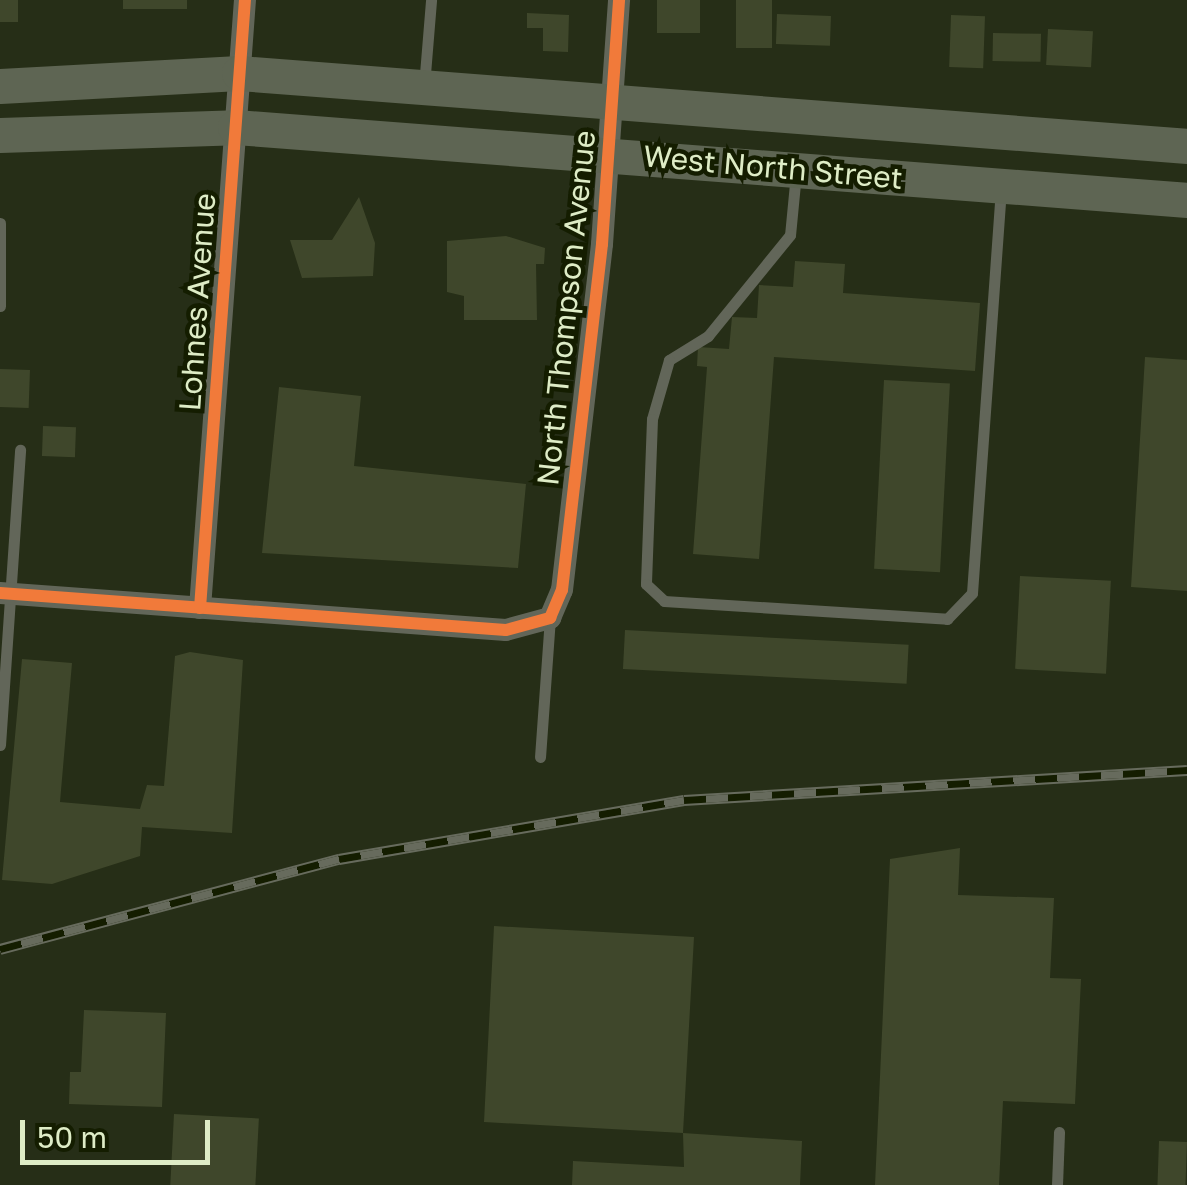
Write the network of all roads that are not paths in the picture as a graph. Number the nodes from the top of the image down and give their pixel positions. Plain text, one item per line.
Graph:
1 (245, 0) edge
2 (431, 0) edge
3 (619, 0) edge
4 (240, 73) junction
5 (0, 86) edge
6 (424, 86) junction
7 (613, 99) junction
8 (234, 126) junction
9 (0, 135) edge
10 (1187, 146) edge
11 (608, 154) junction
12 (796, 169) junction
13 (1001, 186) junction
14 (1187, 200) edge
15 (0, 223) edge
16 (0, 306) edge
17 (20, 450) dead end
18 (5, 594) edge
19 (200, 608) junction
20 (550, 618) junction
21 (0, 746) edge
22 (540, 758) dead end
23 (1059, 1132) dead end
24 (1058, 1185) edge

1 - 4 street, Lohnes Avenue
2 - 6 lane
3 - 7 street, North Thompson Avenue
4 - 5 main road, West North Street
4 - 6 main road, West North Street
4 - 8 street, Lohnes Avenue
6 - 7 main road, West North Street
7 - 10 main road, West North Street
7 - 11 street, North Thompson Avenue
8 - 9 main road, West North Street
8 - 11 main road, West North Street
8 - 19 street, Lohnes Avenue
11 - 12 main road, West North Street
11 - 20 street, North Thompson Avenue
12 - 13 main road, West North Street
12 - 13 lane
13 - 14 main road, West North Street
15 - 16 lane
17 - 18 lane
18 - 19 street
18 - 21 lane
19 - 20 street
20 - 22 lane
23 - 24 lane

